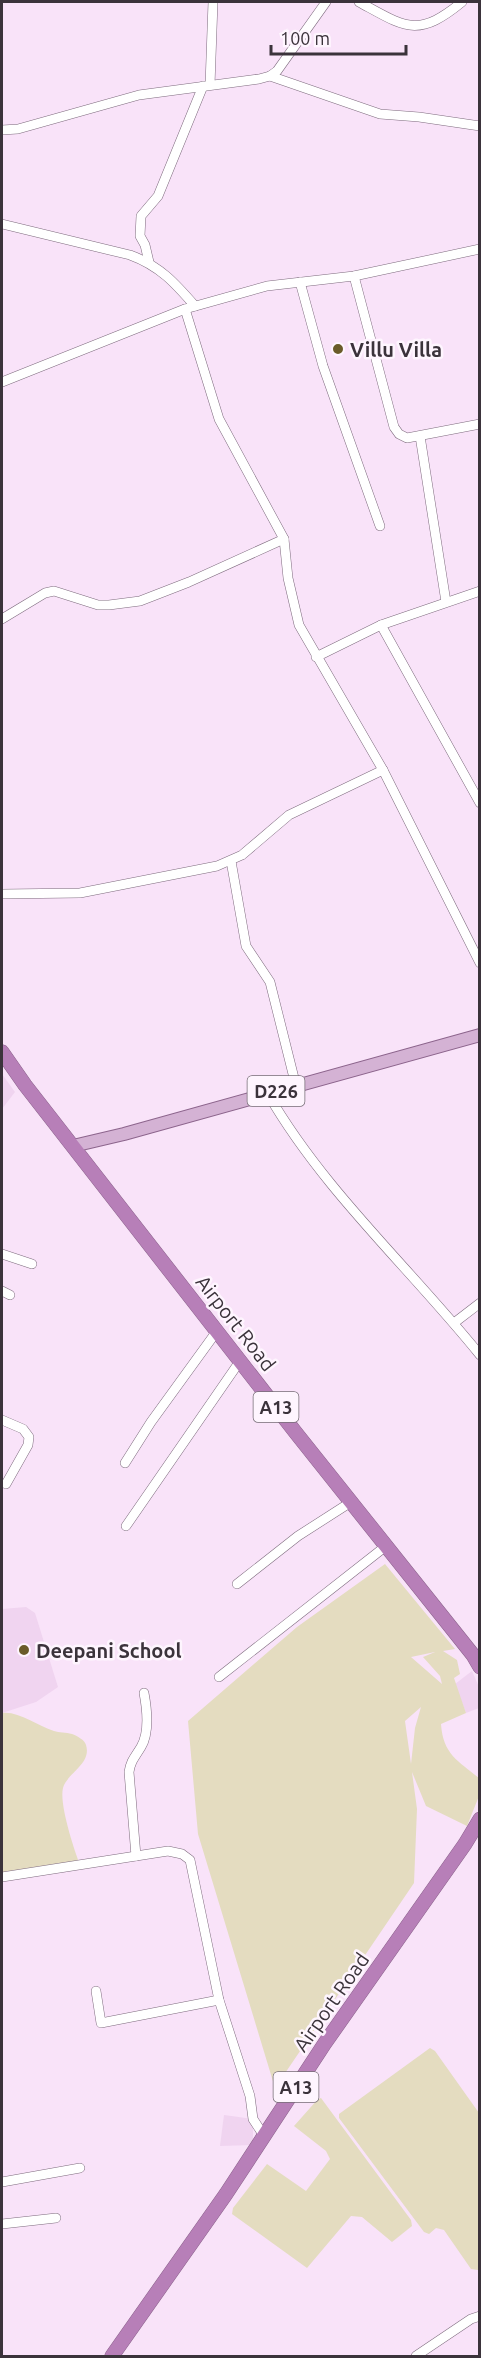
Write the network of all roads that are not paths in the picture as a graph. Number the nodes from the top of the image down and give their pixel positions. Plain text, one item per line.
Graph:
1 (213, 2) edge
2 (326, 2) edge
3 (359, 2) edge
4 (462, 2) edge
5 (270, 76) junction
6 (207, 85) junction
7 (480, 126) edge
8 (2, 130) edge
9 (2, 224) edge
10 (480, 249) edge
11 (149, 262) junction
12 (354, 276) junction
13 (300, 282) junction
14 (195, 306) junction
15 (185, 309) junction
16 (2, 382) edge
17 (480, 424) edge
18 (420, 436) junction
19 (380, 526) dead end
20 (284, 539) junction
21 (480, 591) edge
22 (446, 602) junction
23 (2, 619) edge
24 (381, 625) junction
25 (316, 657) junction
26 (383, 770) junction
27 (480, 803) edge
28 (231, 861) junction
29 (2, 894) edge
30 (480, 963) edge
31 (480, 1035) edge
32 (2, 1052) edge
33 (296, 1086) junction
34 (268, 1094) junction
35 (73, 1146) junction
36 (2, 1254) edge
37 (32, 1264) dead end
38 (480, 1303) edge
39 (454, 1323) junction
40 (217, 1330) junction
41 (480, 1355) edge
42 (240, 1361) junction
43 (2, 1420) edge
44 (125, 1464) dead end
45 (6, 1484) dead end
46 (351, 1502) junction
47 (126, 1526) dead end
48 (386, 1546) junction
49 (237, 1584) dead end
50 (477, 1658) edge
51 (219, 1677) dead end
52 (144, 1694) dead end
53 (480, 1819) edge
54 (136, 1856) junction
55 (2, 1877) edge
56 (96, 1991) dead end
57 (219, 2000) junction
58 (264, 2136) junction
59 (80, 2168) dead end
60 (2, 2182) edge
61 (56, 2218) dead end
62 (2, 2224) edge
63 (480, 2316) edge
64 (112, 2356) edge
65 (416, 2356) edge

1 - 6 street
2 - 5 street
3 - 4 street
5 - 6 street
5 - 7 street
6 - 8 street
6 - 11 street
9 - 11 street
10 - 12 street
11 - 14 street
12 - 13 street
12 - 18 street
13 - 14 street
13 - 19 street
14 - 15 street
15 - 16 street
15 - 20 street
17 - 18 street
18 - 22 street
20 - 23 street
20 - 25 street
21 - 22 street
22 - 24 street
24 - 25 street
24 - 27 street
25 - 26 street
26 - 28 street
26 - 30 street
28 - 29 street
28 - 33 street
31 - 33 main road, D226
32 - 35 highway, A13
33 - 34 main road, D226
34 - 35 main road, D226
34 - 39 street
35 - 40 highway, Airport Road / A13
36 - 37 street
38 - 39 street
39 - 41 street
40 - 42 highway, Airport Road / A13
40 - 44 street
42 - 46 highway, Airport Road / A13
42 - 47 street
43 - 45 street
46 - 48 highway, Airport Road / A13
46 - 49 street
48 - 50 highway, Airport Road / A13
48 - 51 street
52 - 54 street
53 - 58 highway, Airport Road / A13
54 - 55 street
54 - 57 street
56 - 57 street
57 - 58 street
58 - 64 highway, Airport Road / A13
59 - 60 street
61 - 62 street
63 - 65 street

